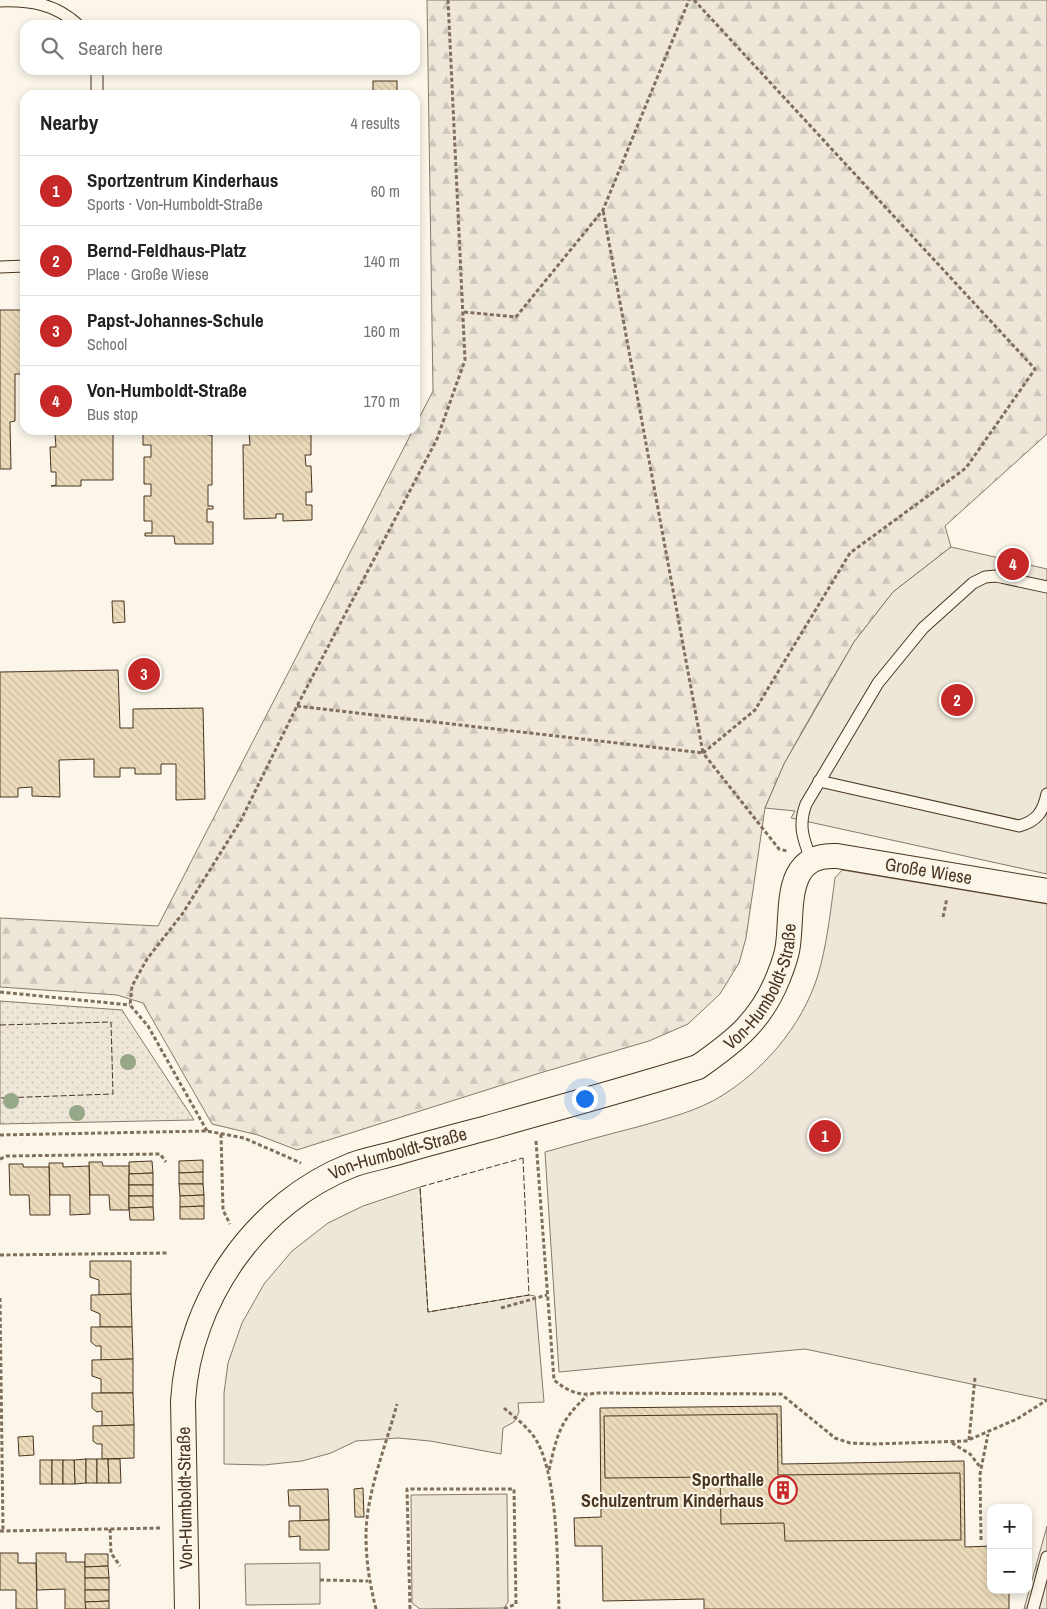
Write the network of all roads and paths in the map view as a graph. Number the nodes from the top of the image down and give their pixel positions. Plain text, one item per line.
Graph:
1 (448, 0) edge
2 (689, 0) edge
3 (694, 0) edge
4 (0, 1) edge
5 (72, 20) edge
6 (97, 75) edge
7 (97, 90) edge
8 (603, 210) junction
9 (20, 266) edge
10 (0, 267) edge
11 (464, 312) junction
12 (1047, 587) edge
13 (297, 706) junction
14 (704, 753) junction
15 (819, 782) junction
16 (1047, 794) edge
17 (811, 859) junction
18 (1047, 891) edge
19 (0, 992) edge
20 (130, 1005) junction
21 (531, 1115) junction
22 (207, 1131) junction
23 (0, 1134) edge
24 (221, 1134) junction
25 (0, 1159) edge
26 (166, 1162) dead end
27 (326, 1178) junction
28 (243, 1248) junction
29 (168, 1253) dead end
30 (0, 1255) edge
31 (547, 1295) junction
32 (0, 1298) edge
33 (501, 1308) dead end
34 (975, 1377) dead end
35 (587, 1395) junction
36 (1047, 1400) edge
37 (397, 1404) dead end
38 (504, 1408) dead end
39 (988, 1434) junction
40 (969, 1440) junction
41 (952, 1442) junction
42 (981, 1468) junction
43 (549, 1471) junction
44 (185, 1528) junction
45 (110, 1529) junction
46 (2, 1531) edge
47 (981, 1540) dead end
48 (1047, 1557) edge
49 (120, 1566) dead end
50 (320, 1580) dead end
51 (368, 1581) junction
52 (187, 1609) edge
53 (376, 1609) edge
54 (410, 1609) edge
55 (504, 1609) edge
56 (559, 1609) edge
57 (1033, 1609) edge

1 - 11 path
2 - 8 path
3 - 14 path
4 - 5 lane
6 - 7 lane
8 - 11 path
8 - 14 path
9 - 10 lane
11 - 13 path
12 - 15 lane
13 - 14 path
13 - 20 path
14 - 17 path
15 - 16 lane
15 - 17 lane
17 - 18 street, Große Wiese
17 - 21 street, Von-Humboldt-Straße
19 - 20 path
20 - 22 path
21 - 27 street, Von-Humboldt-Straße
21 - 31 path
22 - 23 path
22 - 24 path
24 - 27 path
24 - 28 path
25 - 26 path
27 - 28 street, Von-Humboldt-Straße
28 - 44 street, Von-Humboldt-Straße
29 - 30 path
31 - 33 path
31 - 35 path
32 - 46 path
34 - 40 path
35 - 41 path
35 - 43 path
36 - 39 path
37 - 51 path
38 - 43 path
39 - 40 path
39 - 42 path
40 - 41 path
41 - 42 path
42 - 47 path
43 - 56 path
44 - 45 path
44 - 52 street, Von-Humboldt-Straße
45 - 46 path
45 - 49 path
48 - 57 lane
50 - 51 path
51 - 53 path
54 - 55 path

